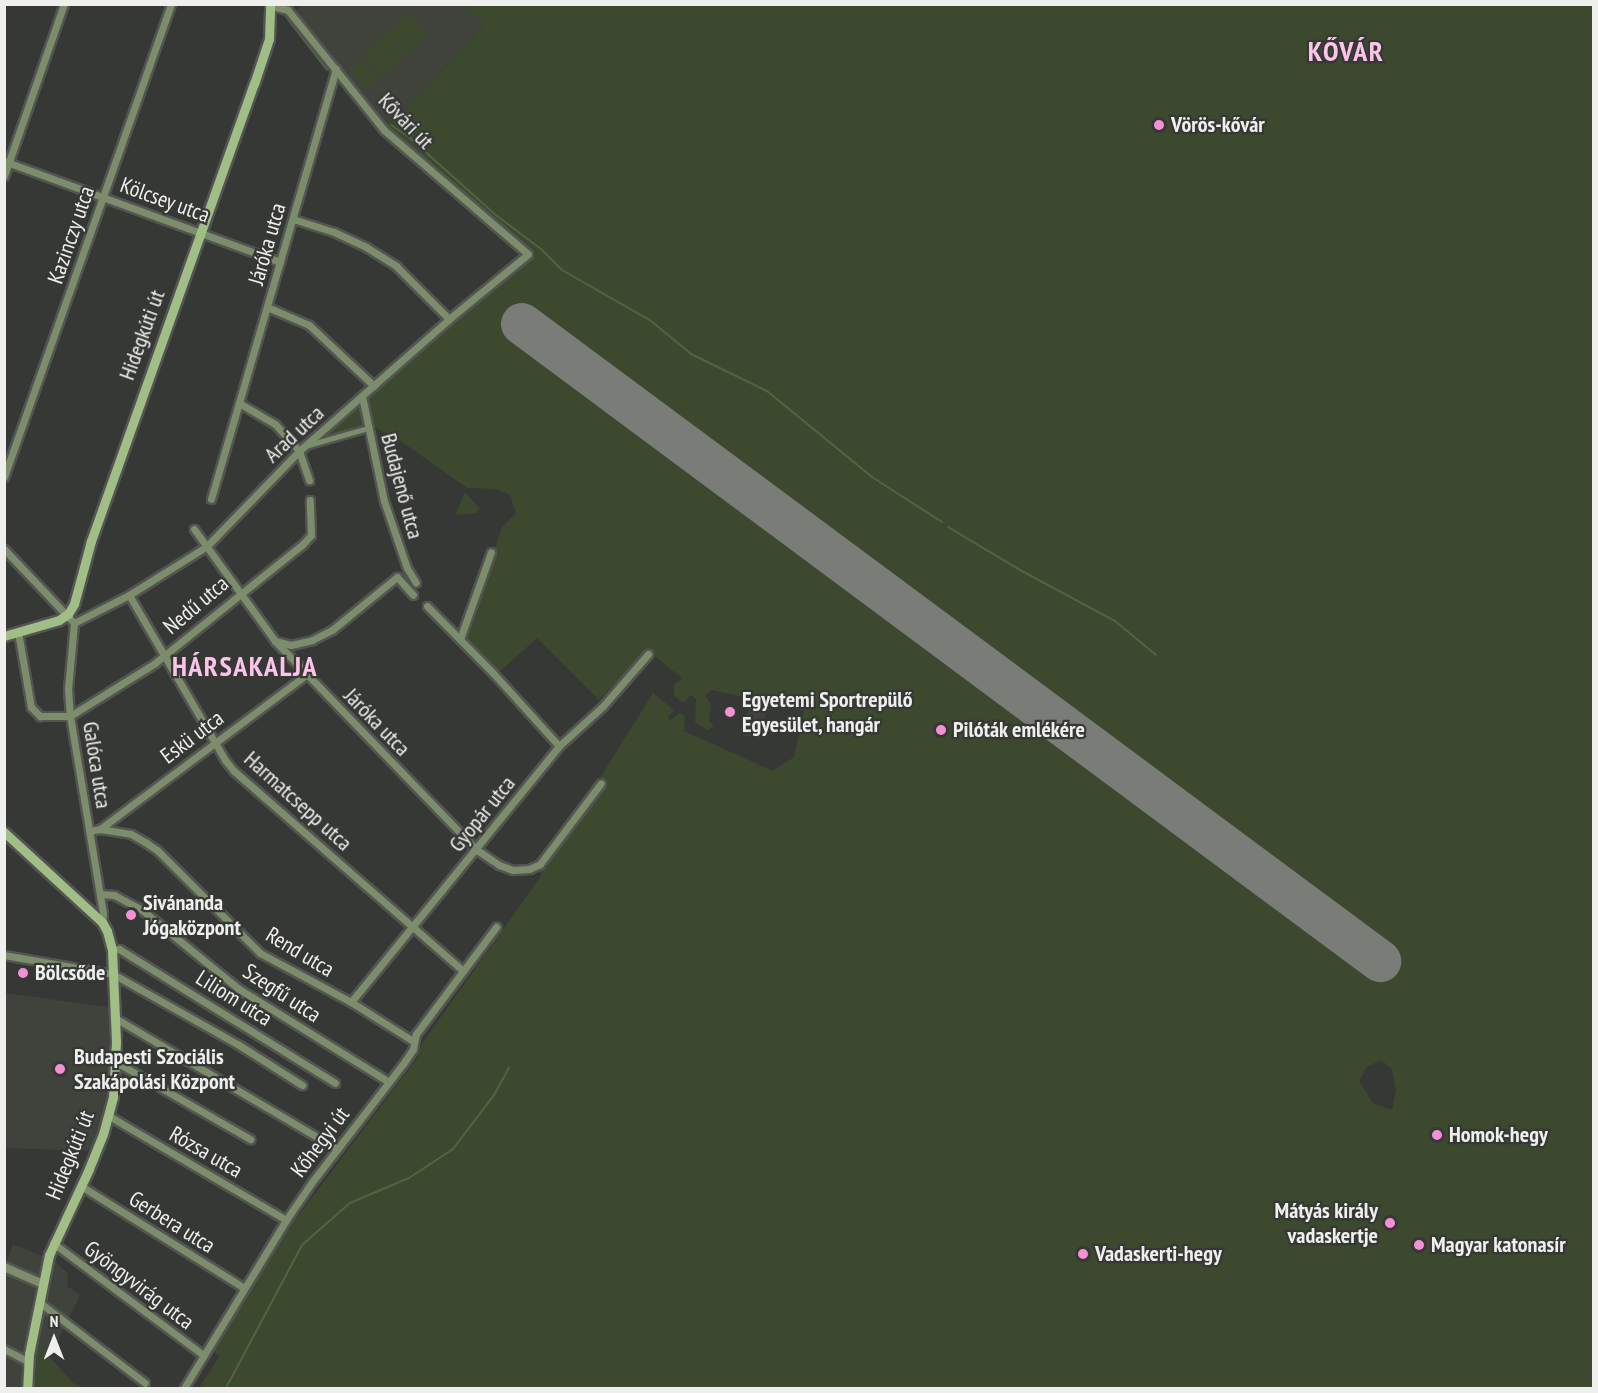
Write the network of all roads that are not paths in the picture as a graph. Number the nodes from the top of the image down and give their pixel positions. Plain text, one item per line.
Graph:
1 (64, 4) edge
2 (171, 4) edge
3 (270, 5) edge
4 (290, 7) edge
5 (336, 69) junction
6 (7, 162) edge
7 (4, 176) edge
8 (103, 197) junction
9 (293, 219) junction
10 (200, 232) junction
11 (528, 254) joint
12 (280, 262) junction
13 (267, 307) junction
14 (449, 318) junction
15 (374, 386) junction
16 (362, 396) junction
17 (239, 403) junction
18 (368, 428) junction
19 (308, 445) junction
20 (299, 451) junction
21 (4, 477) edge
22 (309, 480) dead end
23 (211, 499) dead end
24 (310, 500) dead end
25 (195, 529) dead end
26 (207, 546) junction
27 (4, 549) edge
28 (491, 552) dead end
29 (416, 583) dead end
30 (239, 593) junction
31 (129, 595) junction
32 (413, 595) dead end
33 (427, 606) dead end
34 (68, 614) junction
35 (74, 623) junction
36 (18, 632) junction
37 (4, 636) edge
38 (460, 639) junction
39 (275, 641) junction
40 (648, 654) dead end
41 (165, 655) junction
42 (306, 675) junction
43 (70, 716) junction
44 (214, 742) junction
45 (559, 746) junction
46 (601, 783) dead end
47 (100, 829) junction
48 (89, 831) junction
49 (4, 832) edge
50 (477, 850) junction
51 (100, 894) junction
52 (102, 922) junction
53 (413, 926) junction
54 (496, 927) dead end
55 (112, 950) junction
56 (4, 955) edge
57 (463, 971) junction
58 (113, 974) junction
59 (351, 1002) junction
60 (115, 1018) junction
61 (413, 1041) junction
62 (116, 1062) junction
63 (389, 1082) junction
64 (335, 1083) dead end
65 (302, 1085) dead end
66 (108, 1116) junction
67 (250, 1139) dead end
68 (337, 1149) junction
69 (81, 1186) junction
70 (286, 1220) junction
71 (53, 1243) junction
72 (4, 1267) edge
73 (43, 1284) junction
74 (244, 1288) junction
75 (39, 1302) junction
76 (4, 1349) edge
77 (203, 1355) junction
78 (28, 1361) junction
79 (145, 1383) dead end
80 (27, 1389) edge
81 (184, 1389) edge

1 - 6 street
2 - 8 street, Kazinczy utca
3 - 4 street, Kővári út
3 - 10 main road, Hidegkúti út
4 - 5 street, Kővári út
5 - 9 street, Járóka utca
5 - 11 street, Kővári út
6 - 7 street
6 - 8 street, Kölcsey utca
8 - 10 street, Kölcsey utca
8 - 21 street, Kazinczy utca
9 - 12 street, Járóka utca
9 - 14 street
10 - 12 street, Kölcsey utca
10 - 34 main road, Hidegkúti út
11 - 14 street, Arad utca
12 - 13 street, Járóka utca
13 - 15 street
13 - 17 street, Járóka utca
14 - 15 street, Arad utca
15 - 16 street, Arad utca
16 - 18 street, Budajenő utca
16 - 19 street, Arad utca
17 - 20 street
17 - 23 street, Járóka utca
18 - 19 street
18 - 29 street, Budajenő utca
19 - 20 street, Arad utca
20 - 22 street
20 - 26 street, Arad utca
24 - 30 street, Nedű utca
25 - 26 street, Járóka utca
26 - 30 street, Járóka utca
26 - 31 street, Arad utca
27 - 34 street
28 - 38 street
30 - 39 street, Járóka utca
30 - 41 street, Nedű utca
31 - 35 street, Arad utca
31 - 41 street, Harmatcsepp utca
32 - 39 street
33 - 38 street
34 - 35 street
34 - 36 main road
35 - 43 street, Galóca utca
36 - 37 main road
36 - 43 street
38 - 45 street
39 - 42 street, Járóka utca
40 - 45 street, Gyopár utca
41 - 43 street, Nedű utca
41 - 44 street, Harmatcsepp utca
42 - 44 street, Eskü utca
42 - 50 street, Járóka utca
43 - 48 street, Galóca utca
44 - 47 street, Eskü utca
44 - 53 street, Harmatcsepp utca
45 - 50 street, Gyopár utca
46 - 50 street, Járóka utca
47 - 48 street, Rend utca
47 - 59 street, Rend utca
48 - 51 street, Galóca utca
49 - 52 main road, Hidegkúti út
50 - 53 street, Gyopár utca
51 - 52 street, Galóca utca
51 - 63 street, Szegfű utca
52 - 55 main road, Hidegkúti út
53 - 57 street, Harmatcsepp utca
53 - 59 street, Gyopár utca
54 - 57 street, Kőhegyi út
55 - 58 main road, Hidegkúti út
55 - 64 street, Liliom utca
56 - 58 street
57 - 61 street, Kőhegyi út
58 - 60 main road, Hidegkúti út
58 - 65 street
59 - 61 street, Rend utca
60 - 62 main road, Hidegkúti út
60 - 68 street
61 - 63 street, Kőhegyi út
62 - 66 main road, Hidegkúti út
62 - 67 street
63 - 68 street, Kőhegyi út
66 - 69 main road, Hidegkúti út
66 - 70 street, Rózsa utca
68 - 70 street, Kőhegyi út
69 - 71 main road, Hidegkúti út
69 - 74 street, Gerbera utca
70 - 74 street, Kőhegyi út
71 - 73 main road, Hidegkúti út
71 - 77 street, Gyöngyvirág utca
72 - 73 street
73 - 75 main road, Hidegkúti út
74 - 77 street, Kőhegyi út
75 - 78 main road, Hidegkúti út
75 - 79 street
76 - 78 street
77 - 81 street, Kőhegyi út
78 - 80 main road, Hidegkúti út

